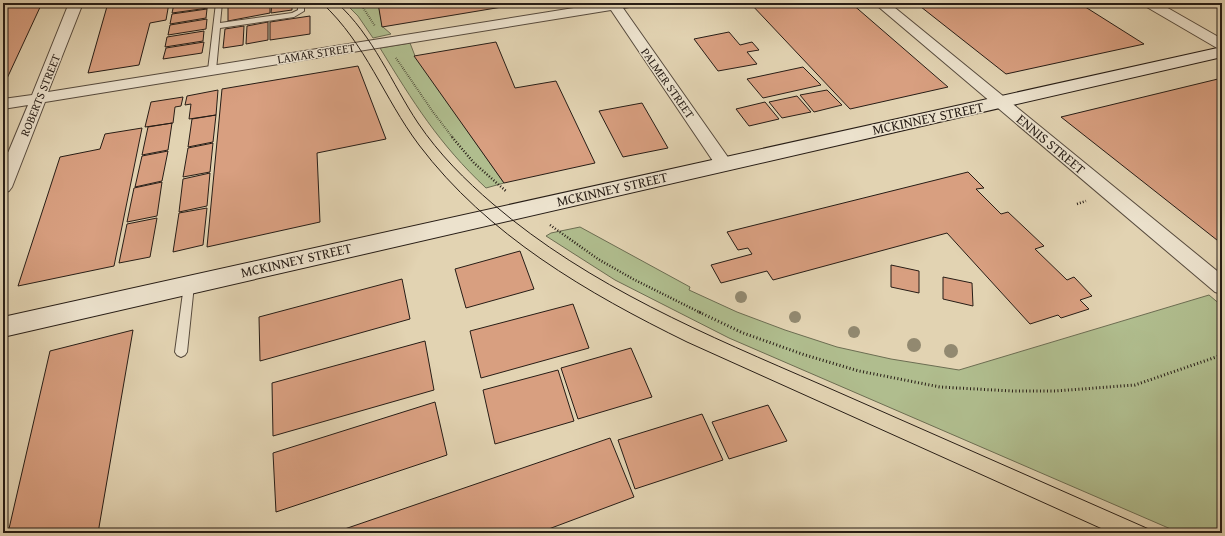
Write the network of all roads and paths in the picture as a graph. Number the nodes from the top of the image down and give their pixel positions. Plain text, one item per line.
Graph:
1 (76, 3) edge
2 (219, 3) edge
3 (360, 3) edge
4 (630, 3) edge
5 (881, 3) edge
6 (1150, 3) edge
7 (300, 4) edge
8 (614, 4) edge
9 (217, 26) junction
10 (377, 27) dead end
11 (1222, 45) edge
12 (1222, 52) edge
13 (394, 56) dead end
14 (212, 70) junction
15 (39, 98) junction
16 (1000, 102) junction
17 (3, 104) edge
18 (10, 155) edge
19 (723, 163) junction
20 (3, 187) edge
21 (506, 191) dead end
22 (1086, 201) dead end
23 (1077, 204) dead end
24 (549, 225) dead end
25 (189, 285) junction
26 (1222, 286) edge
27 (3, 327) edge
28 (181, 352) dead end
29 (1222, 355) edge

1 - 15 street, ROBERTS STREET
2 - 9 lane
3 - 10 path
4 - 8 street, LAMAR STREET
5 - 16 street, ENNIS STREET
6 - 11 street
7 - 9 lane
8 - 14 street, LAMAR STREET
8 - 19 street, PALMER STREET
9 - 14 lane
12 - 16 street, MCKINNEY STREET
13 - 21 path
14 - 15 street, LAMAR STREET
15 - 17 street, LAMAR STREET
15 - 18 street, ROBERTS STREET
16 - 19 street, MCKINNEY STREET
16 - 26 street, ENNIS STREET
18 - 20 street, ROBERTS STREET
19 - 25 street, MCKINNEY STREET
22 - 23 path
24 - 29 path
25 - 27 street, MCKINNEY STREET
25 - 28 lane

